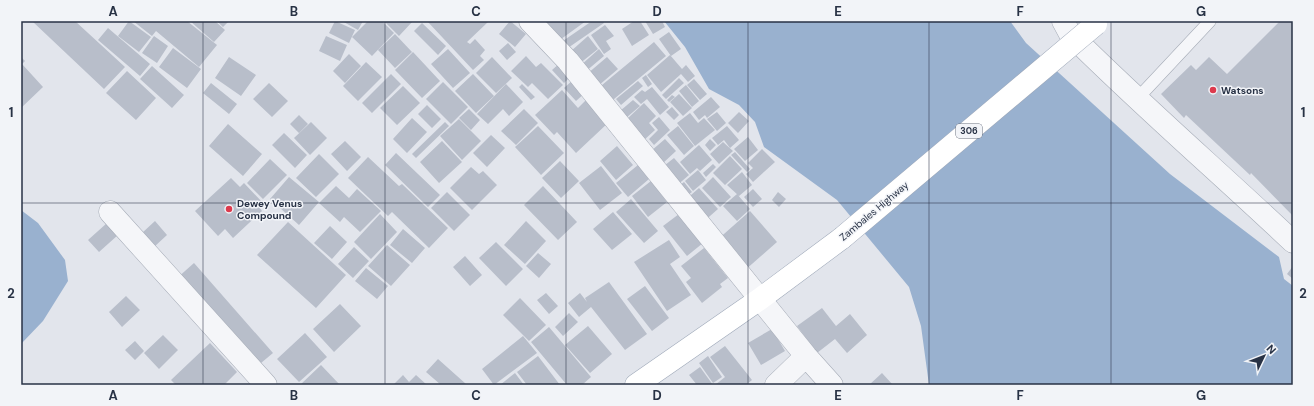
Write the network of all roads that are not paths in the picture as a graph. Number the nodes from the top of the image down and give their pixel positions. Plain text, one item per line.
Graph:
1 (530, 21) edge
2 (1063, 21) edge
3 (1210, 21) edge
4 (1098, 22) edge
5 (1137, 100) junction
6 (110, 212) dead end
7 (1293, 242) edge
8 (760, 299) junction
9 (806, 356) junction
10 (266, 385) edge
11 (636, 385) edge
12 (776, 385) edge
13 (832, 385) edge

1 - 8 street
2 - 5 street
3 - 5 lane
4 - 8 main road, Zambales Highway / 306, bridge
5 - 7 street
6 - 10 street
8 - 9 street
8 - 11 main road, Zambales Highway / 306
9 - 12 street
9 - 13 street

